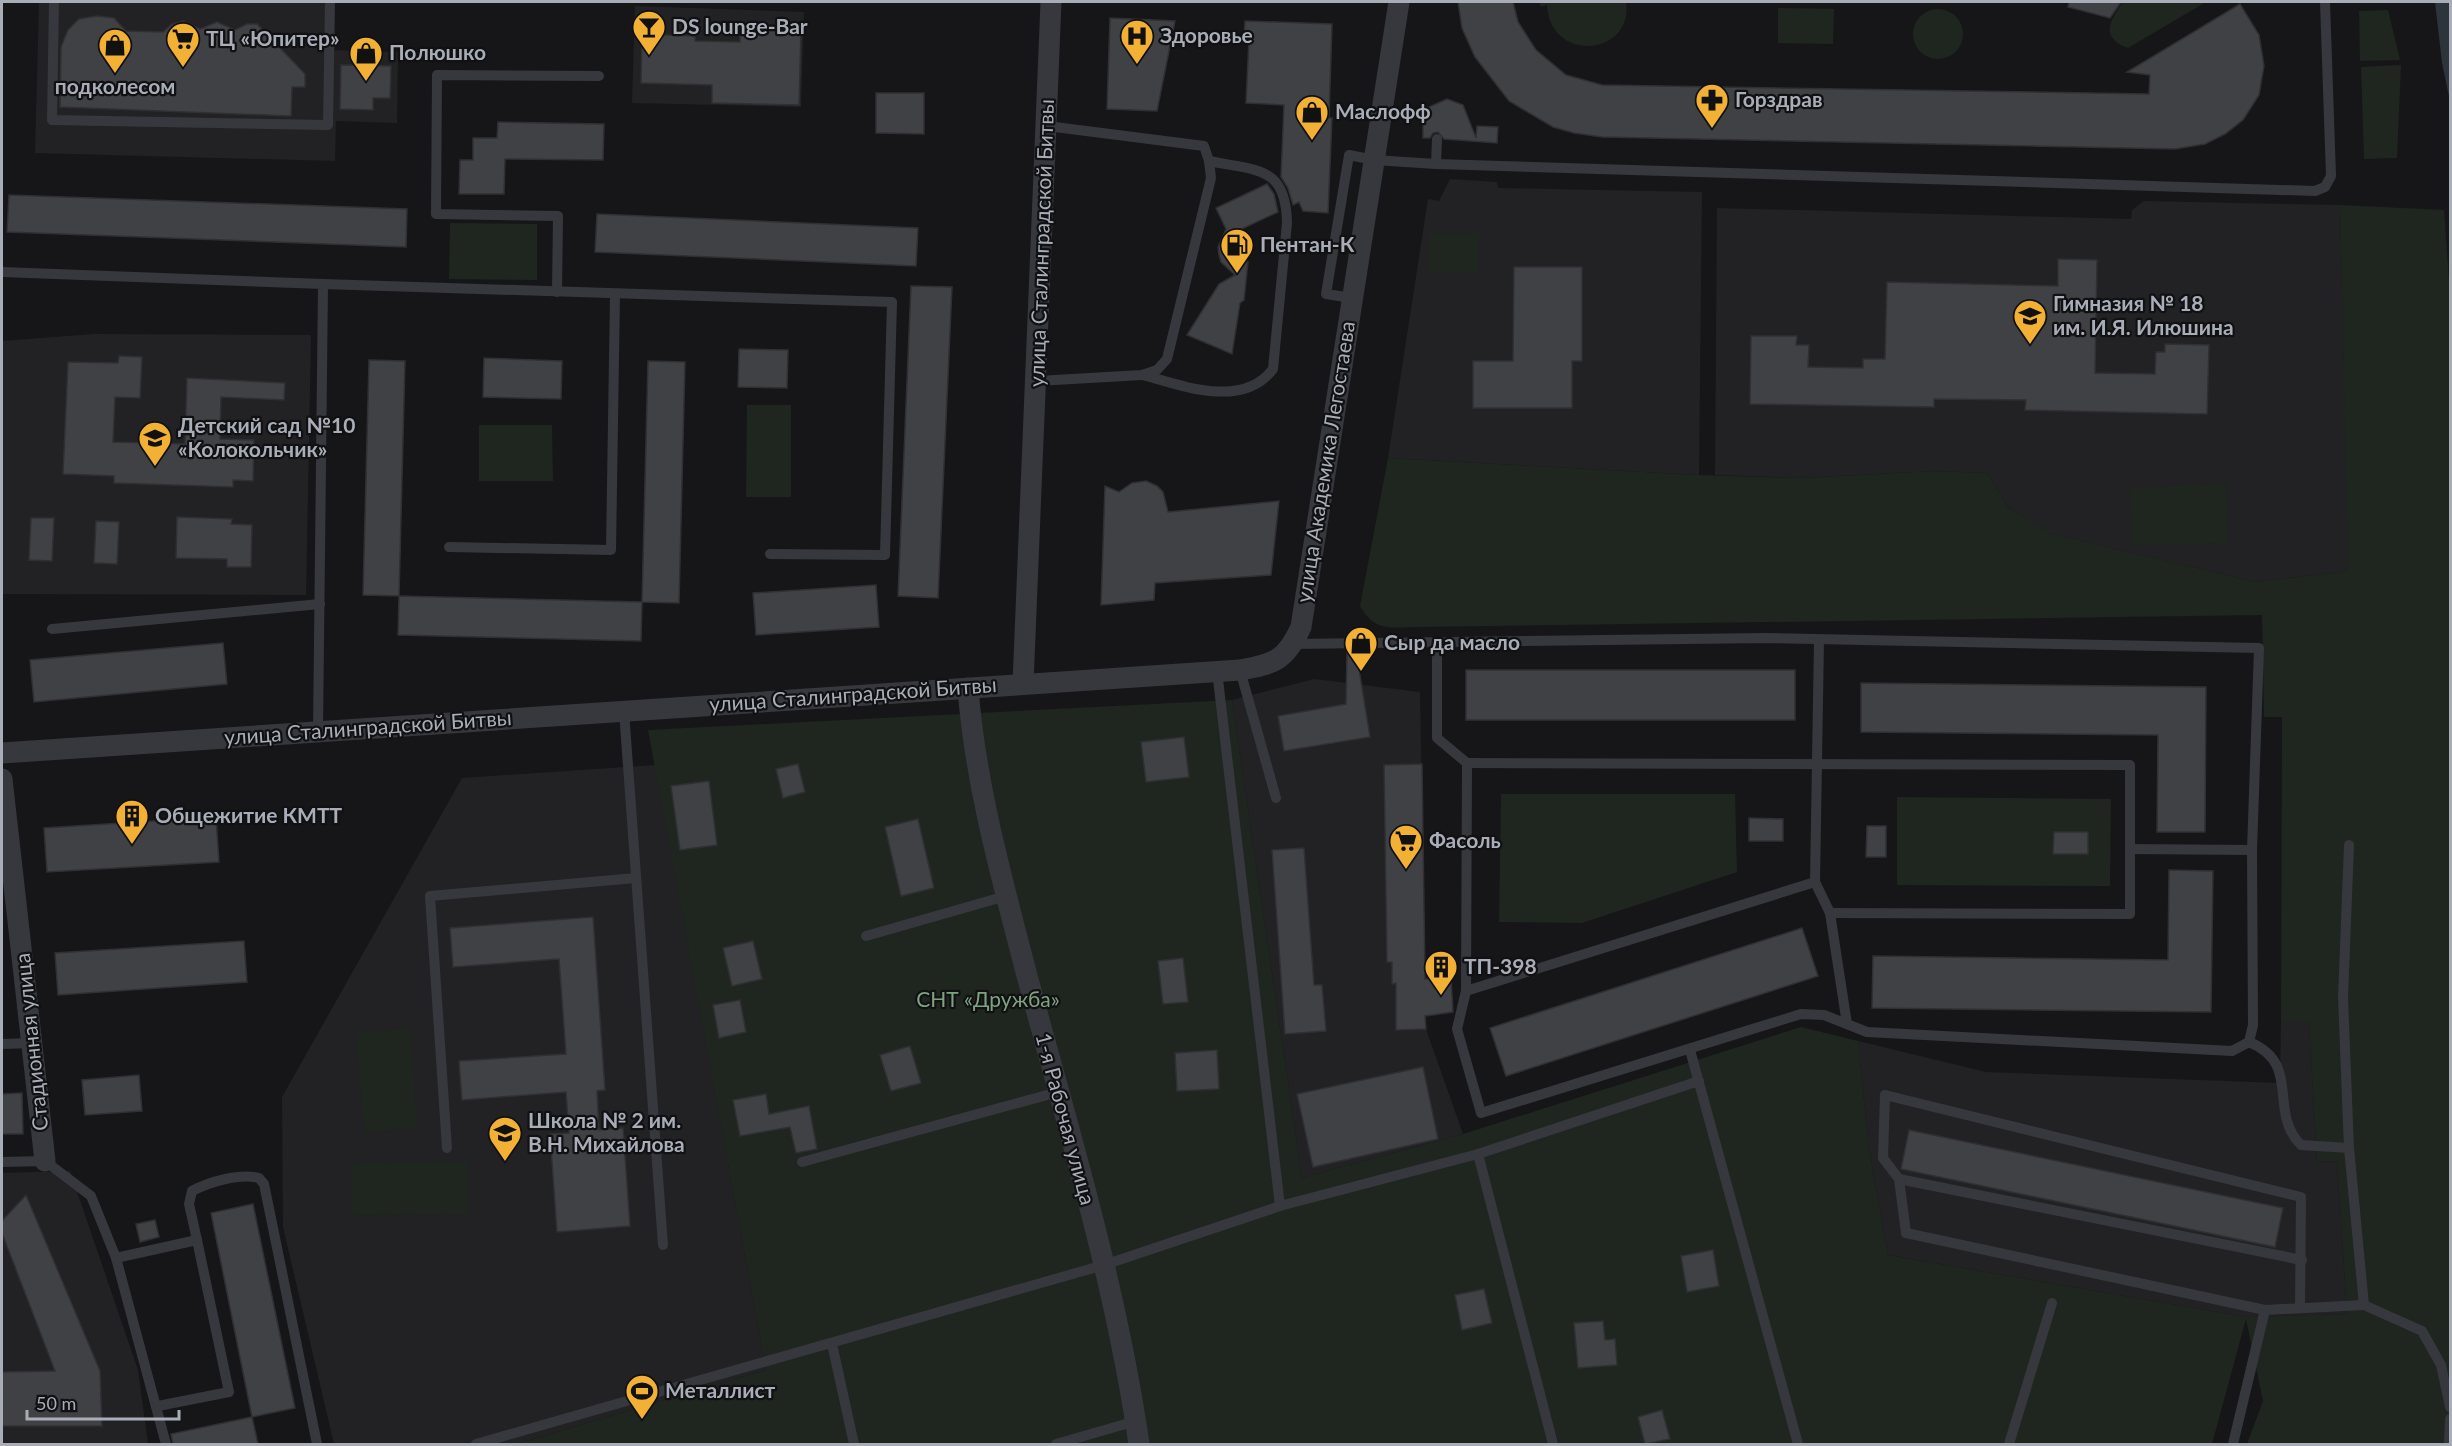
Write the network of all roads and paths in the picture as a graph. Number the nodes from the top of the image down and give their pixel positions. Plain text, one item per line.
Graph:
1 (54, 2) edge
2 (330, 2) edge
3 (1051, 2) edge
4 (1399, 2) edge
5 (2325, 2) edge
6 (599, 76) dead end
7 (1047, 126) junction
8 (1437, 138) dead end
9 (1374, 160) junction
10 (1209, 161) junction
11 (1436, 164) junction
12 (2, 272) edge
13 (323, 284) junction
14 (557, 292) junction
15 (615, 294) junction
16 (1142, 375) junction
17 (1037, 381) junction
18 (449, 547) dead end
19 (770, 554) dead end
20 (320, 604) junction
21 (52, 629) dead end
22 (1819, 640) junction
23 (1437, 642) junction
24 (1293, 644) junction
25 (1240, 670) junction
26 (1217, 671) junction
27 (1023, 684) junction
28 (968, 688) junction
29 (624, 711) junction
30 (318, 731) junction
31 (2, 753) edge
32 (1467, 763) junction
33 (1817, 764) junction
34 (2, 780) edge
35 (1276, 798) dead end
36 (2349, 845) dead end
37 (2130, 849) junction
38 (2252, 850) junction
39 (636, 878) junction
40 (1815, 882) junction
41 (1006, 896) junction
42 (1830, 913) junction
43 (866, 936) dead end
44 (1466, 991) junction
45 (1847, 1023) junction
46 (2249, 1042) junction
47 (32, 1043) junction
48 (2, 1044) edge
49 (1690, 1050) junction
50 (1699, 1081) junction
51 (1058, 1092) junction
52 (447, 1148) dead end
53 (2349, 1148) junction
54 (1478, 1154) junction
55 (45, 1161) junction
56 (2, 1162) edge
57 (802, 1162) dead end
58 (1899, 1179) junction
59 (1280, 1206) junction
60 (197, 1240) junction
61 (663, 1245) dead end
62 (116, 1257) junction
63 (2302, 1260) junction
64 (1104, 1265) junction
65 (2052, 1303) dead end
66 (2364, 1305) junction
67 (2300, 1307) junction
68 (2265, 1310) junction
69 (832, 1344) junction
70 (158, 1406) junction
71 (2451, 1407) edge
72 (2451, 1419) edge
73 (1136, 1421) junction
74 (166, 1444) edge
75 (317, 1444) edge
76 (476, 1444) edge
77 (854, 1444) edge
78 (1056, 1444) edge
79 (1139, 1444) edge
80 (1553, 1444) edge
81 (1798, 1444) edge
82 (2009, 1444) edge
83 (2233, 1444) edge
84 (2449, 1444) edge

1 - 2 lane
3 - 7 street, улица Сталинградской Битвы
4 - 9 street, улица Академика Легостаева
5 - 11 lane
6 - 14 lane
7 - 10 lane
7 - 17 street, улица Сталинградской Битвы
8 - 11 lane
9 - 11 lane
9 - 24 street, улица Академика Легостаева
10 - 16 lane
10 - 16 lane
12 - 13 lane
13 - 14 lane
13 - 20 lane
14 - 15 lane
15 - 18 lane
15 - 19 lane
16 - 17 lane
17 - 27 street, улица Сталинградской Битвы
20 - 21 lane
20 - 30 lane
22 - 23 lane
22 - 33 lane
22 - 38 lane
23 - 24 lane
23 - 32 lane
24 - 25 street
25 - 26 street
25 - 35 lane
26 - 27 street
26 - 59 lane
27 - 28 street, улица Сталинградской Битвы
28 - 29 street, улица Сталинградской Битвы
28 - 41 street, 1-я Рабочая улица
29 - 30 street, улица Сталинградской Битвы
29 - 39 lane
30 - 31 street, улица Сталинградской Битвы
32 - 33 lane
32 - 44 lane
33 - 37 lane
33 - 40 lane
34 - 47 street, Стадионная улица
36 - 53 lane
37 - 38 lane
37 - 42 lane
38 - 46 lane
39 - 52 lane
39 - 61 lane
40 - 42 lane
40 - 44 lane
41 - 43 lane
41 - 51 street, 1-я Рабочая улица
42 - 45 lane
44 - 49 lane
45 - 46 lane
45 - 49 lane
46 - 53 lane
47 - 48 lane
47 - 55 street, Стадионная улица
49 - 50 lane
50 - 54 lane
50 - 81 lane
51 - 57 lane
51 - 64 street, 1-я Рабочая улица
53 - 66 lane
54 - 59 lane
54 - 80 lane
55 - 56 lane
55 - 62 lane
58 - 63 lane
58 - 63 lane
58 - 68 lane
59 - 64 lane
60 - 62 lane
60 - 70 lane
60 - 75 lane
62 - 70 lane
63 - 67 lane
64 - 69 lane
64 - 73 street, 1-я Рабочая улица
65 - 82 lane
66 - 67 lane
66 - 71 lane
67 - 68 lane
68 - 83 lane
69 - 76 lane
69 - 77 lane
70 - 74 lane
72 - 84 lane
73 - 78 lane
73 - 79 street, 1-я Рабочая улица

